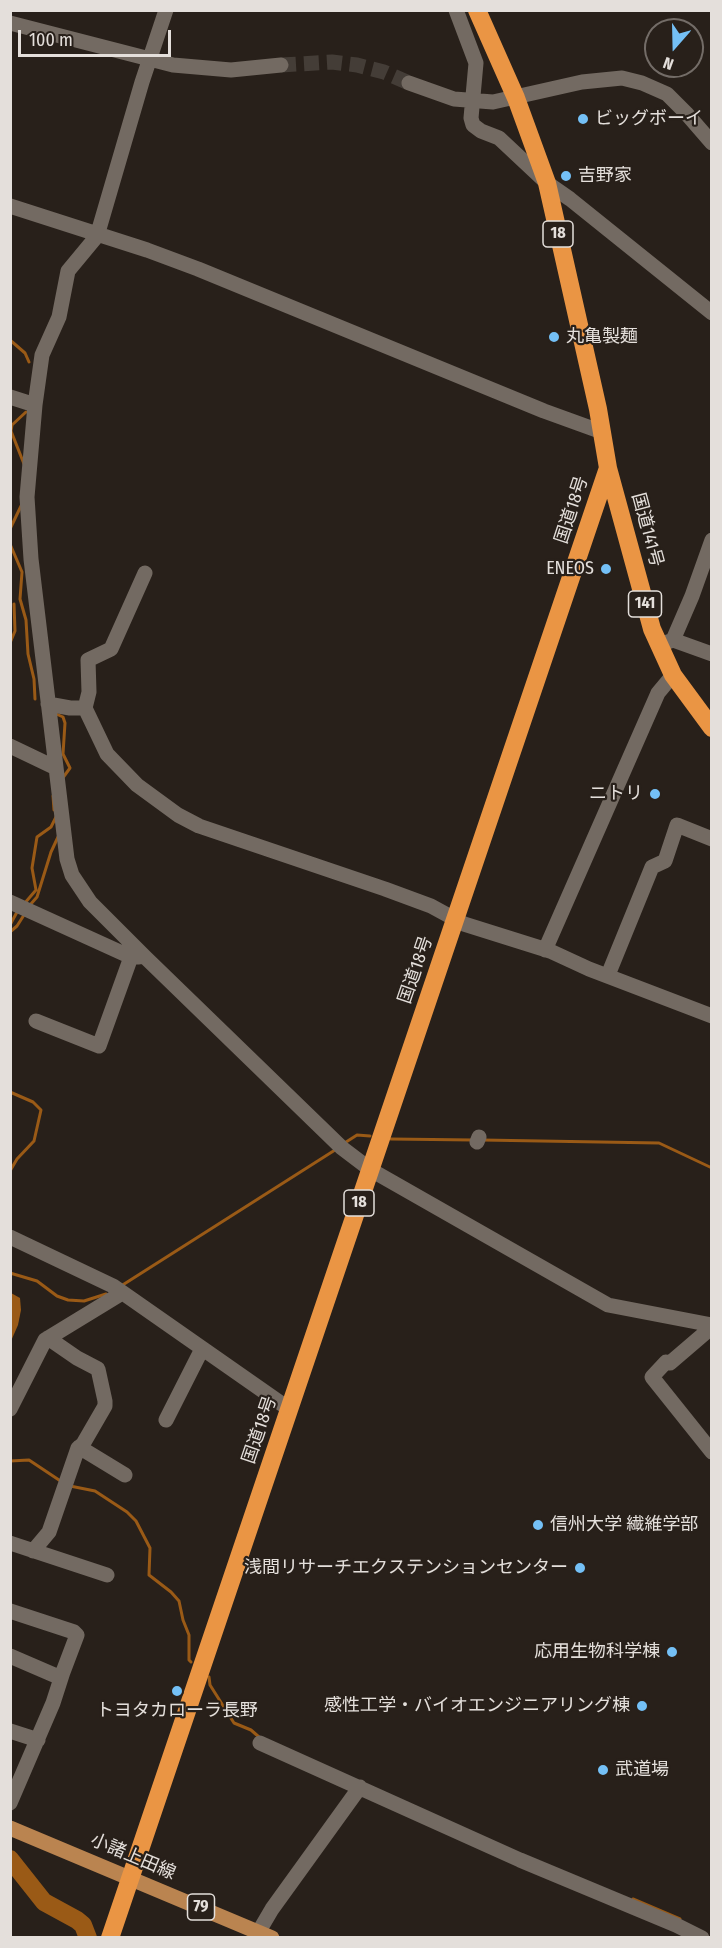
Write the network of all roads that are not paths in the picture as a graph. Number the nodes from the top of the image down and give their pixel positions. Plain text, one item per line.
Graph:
1 (166, 10) edge
2 (456, 10) edge
3 (477, 10) edge
4 (10, 23) edge
5 (149, 60) junction
6 (281, 65) tunnel mouth
7 (409, 83) tunnel mouth
8 (516, 98) junction
9 (711, 143) edge
10 (547, 183) junction
11 (10, 206) edge
12 (97, 236) junction
13 (711, 313) edge
14 (10, 397) edge
15 (35, 405) junction
16 (602, 432) junction
17 (608, 468) junction
18 (711, 540) edge
19 (145, 573) dead end
20 (666, 643) junction
21 (711, 654) edge
22 (673, 675) junction
23 (48, 704) junction
24 (85, 708) junction
25 (711, 728) edge
26 (10, 746) edge
27 (56, 768) junction
28 (711, 839) edge
29 (10, 902) edge
30 (455, 919) junction
31 (545, 950) junction
32 (138, 957) junction
33 (608, 975) junction
34 (711, 1016) edge
35 (36, 1021) dead end
36 (371, 1170) junction
37 (10, 1237) edge
38 (118, 1290) junction
39 (711, 1326) edge
40 (48, 1338) junction
41 (201, 1348) junction
42 (10, 1409) edge
43 (289, 1409) junction
44 (166, 1420) dead end
45 (80, 1447) junction
46 (711, 1452) edge
47 (125, 1475) dead end
48 (10, 1543) edge
49 (33, 1551) junction
50 (108, 1575) dead end
51 (10, 1611) edge
52 (10, 1656) edge
53 (61, 1678) junction
54 (10, 1731) edge
55 (38, 1740) junction
56 (260, 1743) dead end
57 (360, 1787) junction
58 (10, 1803) edge
59 (10, 1828) edge
60 (130, 1877) junction
61 (262, 1936) edge
62 (110, 1938) edge
63 (702, 1938) edge

1 - 5 street
2 - 10 street
3 - 8 highway, 国道18号 / 18
4 - 5 street
5 - 6 street
5 - 12 street
7 - 8 street
8 - 9 street
8 - 10 highway, 国道18号 / 18
10 - 13 street
10 - 16 highway, 国道18号 / 18
11 - 12 street
12 - 15 street
12 - 16 street
14 - 15 street
15 - 23 street
16 - 17 highway, 国道18号 / 18
17 - 20 highway, 国道141号 / 141
17 - 30 highway, 国道18号 / 18
18 - 20 street
19 - 24 street
20 - 21 street
20 - 22 highway, 国道141号 / 141
22 - 25 highway, 国道141号 / 141
22 - 31 street
23 - 24 street
23 - 27 street
24 - 30 street
26 - 27 street
27 - 32 street
28 - 33 street
29 - 32 street
30 - 31 street
30 - 36 highway, 国道18号 / 18
31 - 33 street
32 - 35 street
32 - 36 street
33 - 34 street
36 - 39 street
36 - 43 highway, 国道18号 / 18
37 - 38 street
38 - 40 street
38 - 41 street
39 - 46 street
40 - 42 street
40 - 45 street
41 - 43 street
41 - 44 street
43 - 60 highway, 国道18号 / 18
45 - 47 street
45 - 49 street
48 - 49 street
49 - 50 street
51 - 53 street
52 - 53 street
53 - 55 street
54 - 55 street
55 - 58 street
56 - 57 street
57 - 61 street
57 - 63 street
59 - 60 main road, 小諸上田線 / 79
60 - 61 main road, 小諸上田線 / 79
60 - 62 highway, 国道18号 / 18

